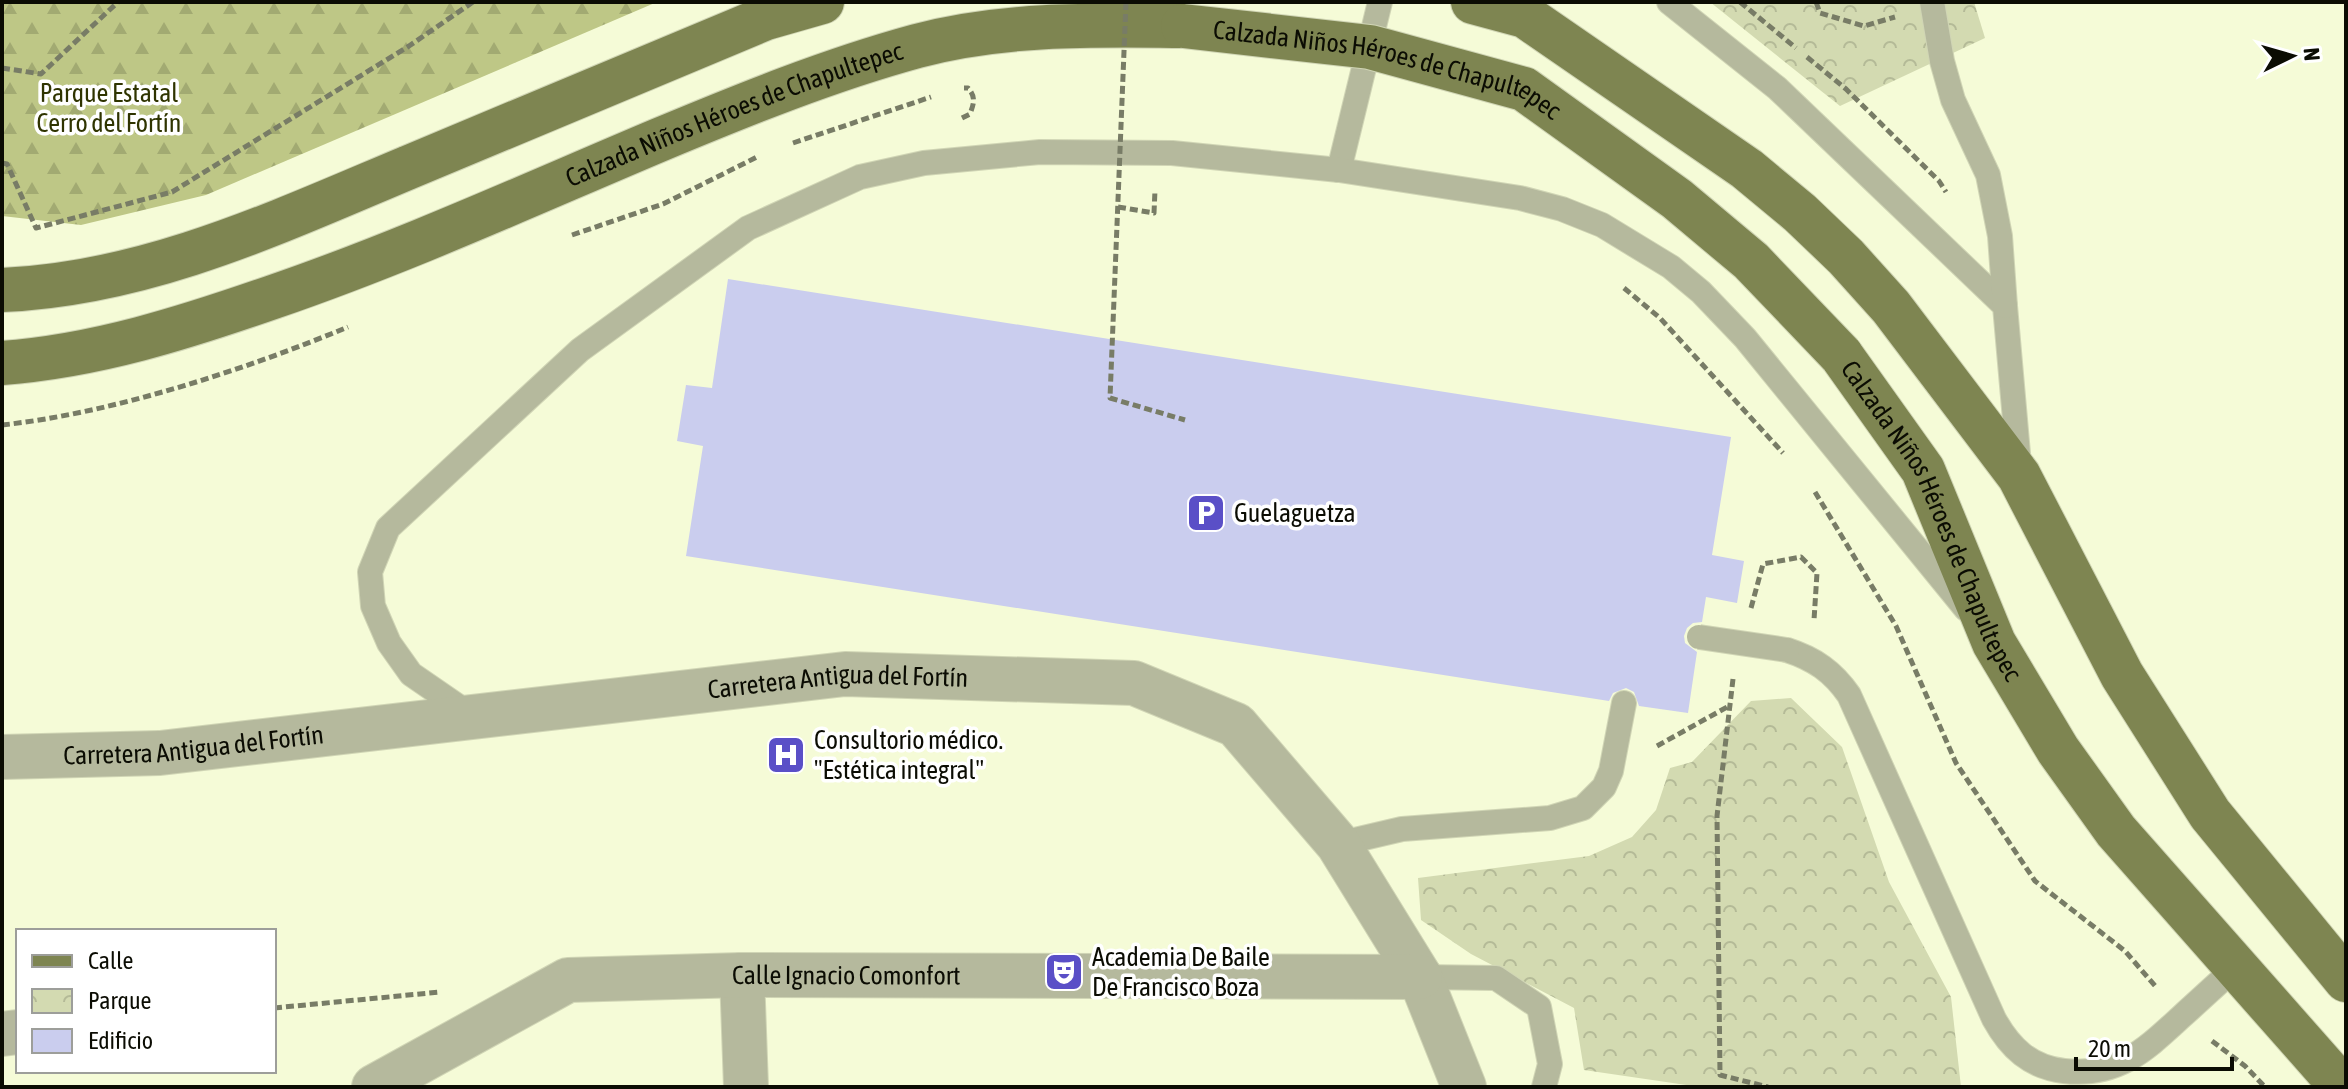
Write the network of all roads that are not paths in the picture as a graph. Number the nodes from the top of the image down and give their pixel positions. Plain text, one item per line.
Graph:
1 (822, 2) edge
2 (1380, 2) edge
3 (1473, 2) edge
4 (1669, 2) edge
5 (1932, 2) edge
6 (1339, 170) junction
7 (2, 290) edge
8 (2005, 306) junction
9 (2, 363) edge
10 (2019, 476) junction
11 (1699, 637) dead end
12 (1994, 643) junction
13 (1624, 703) dead end
14 (474, 718) junction
15 (2, 757) edge
16 (1338, 844) junction
17 (2236, 967) junction
18 (742, 975) junction
19 (1420, 977) junction
20 (2346, 980) edge
21 (374, 1087) edge
22 (746, 1087) edge
23 (1464, 1087) edge
24 (1544, 1087) edge
25 (2342, 1087) edge

1 - 7 main road
2 - 6 lane
3 - 10 main road
4 - 8 lane
5 - 8 lane
6 - 12 lane
6 - 14 lane
8 - 10 lane
9 - 12 main road, Calzada Niños Héroes de Chapultepec, bridge
10 - 20 main road
11 - 17 lane, bridge
12 - 17 main road, Calzada Niños Héroes de Chapultepec
13 - 16 lane
14 - 15 street, Carretera Antigua del Fortín
14 - 16 street, Carretera Antigua del Fortín
16 - 19 street, Carretera Antigua del Fortín
17 - 25 main road, Calzada Niños Héroes de Chapultepec
18 - 19 street, Calle Ignacio Comonfort
18 - 21 street, Calle Ignacio Comonfort
18 - 22 street
19 - 23 street, Carretera Antigua del Fortín
19 - 24 lane

